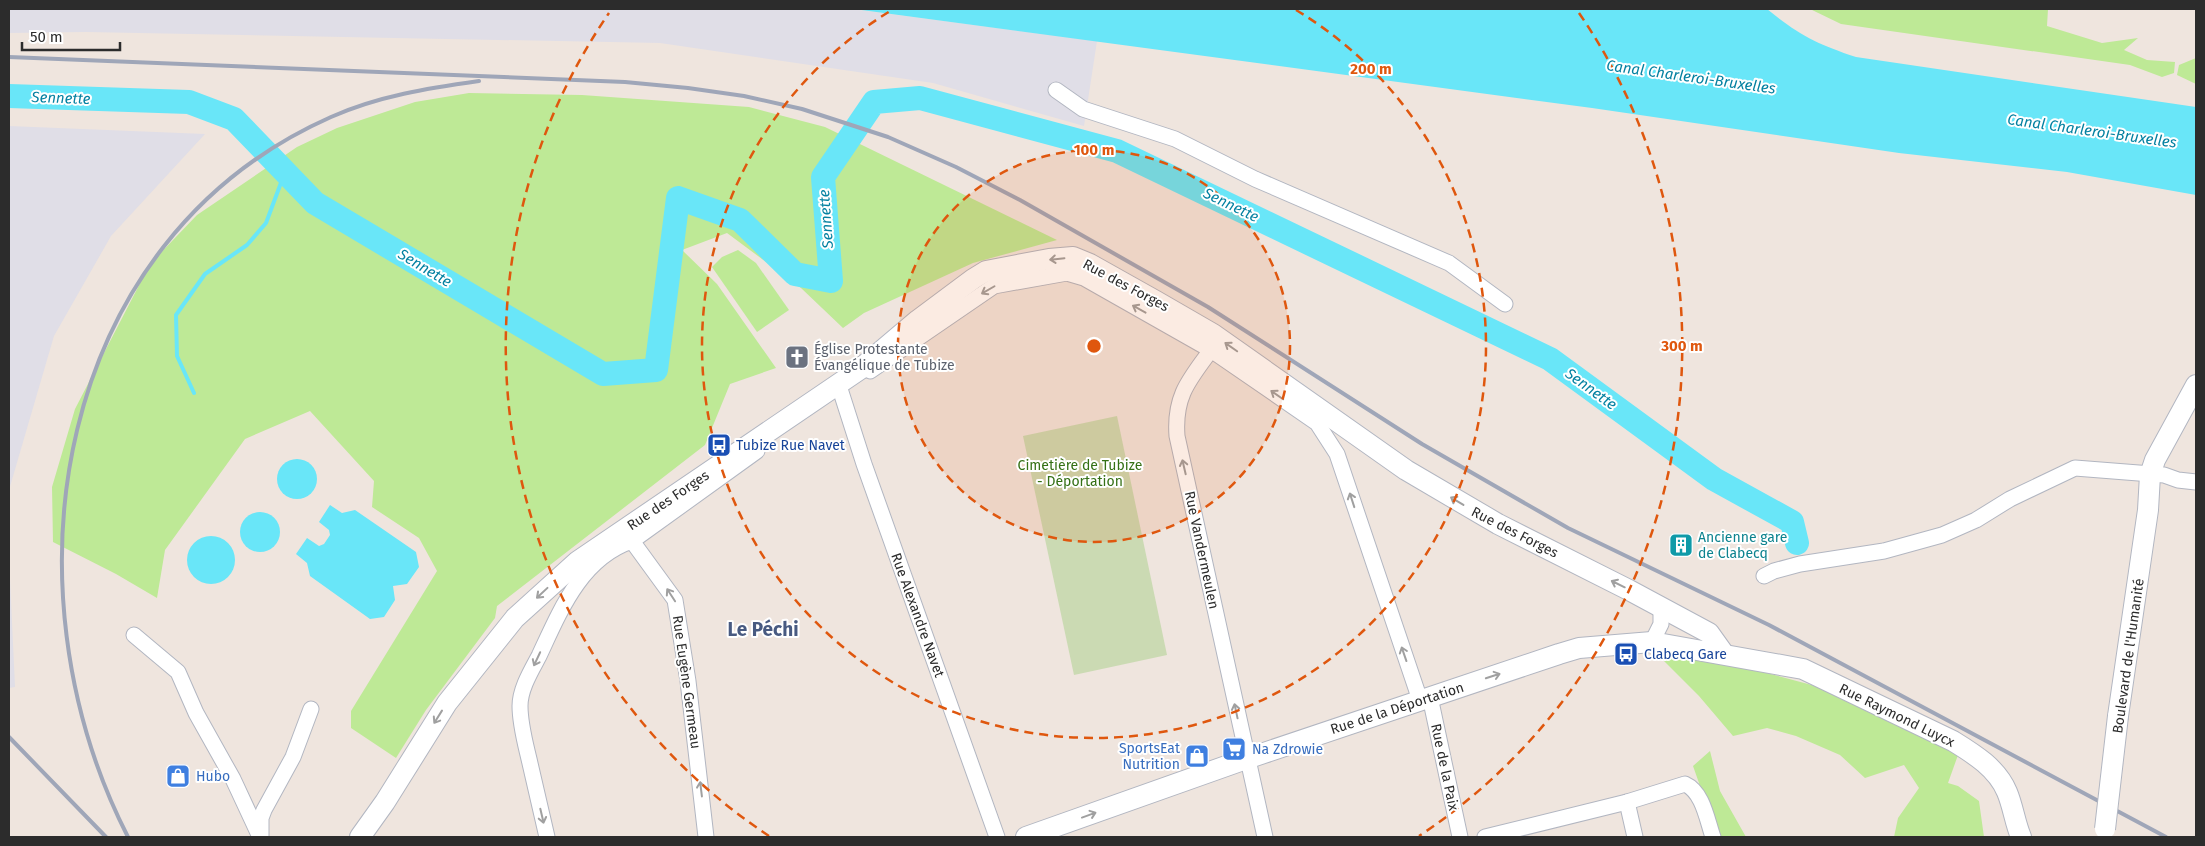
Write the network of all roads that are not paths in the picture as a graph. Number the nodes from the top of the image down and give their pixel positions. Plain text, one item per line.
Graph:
1 (1056, 90) dead end
2 (1505, 304) dead end
3 (1211, 350) junction
4 (2196, 385) edge
5 (840, 392) junction
6 (1317, 423) junction
7 (1342, 425) junction
8 (2150, 474) junction
9 (2196, 482) edge
10 (632, 541) junction
11 (600, 560) junction
12 (578, 561) junction
13 (1764, 576) dead end
14 (1661, 607) junction
15 (134, 635) dead end
16 (1652, 642) junction
17 (1724, 654) junction
18 (1425, 698) junction
19 (311, 709) dead end
20 (1246, 759) junction
21 (1627, 802) junction
22 (1055, 832) edge
23 (2105, 833) edge
24 (261, 837) edge
25 (360, 837) edge
26 (547, 837) edge
27 (706, 837) edge
28 (997, 837) edge
29 (1026, 837) edge
30 (1265, 837) edge
31 (1460, 837) edge
32 (1485, 837) edge
33 (1635, 837) edge
34 (1712, 837) edge
35 (2021, 837) edge

1 - 2 street
3 -> 5 street, Rue des Forges
6 -> 3 street, Rue des Forges
20 -> 3 street, Rue Vandermeulen
4 - 8 main road, Boulevard de l'Humanité
5 - 10 street, Rue des Forges
5 - 28 street, Rue Alexandre Navet
6 - 7 street, Rue des Forges
18 -> 6 street, Rue des Forges
7 -> 12 main road, Rue des Forges
14 -> 7 main road, Rue des Forges
8 - 9 street
8 - 13 street
8 - 23 main road, Boulevard de l'Humanité, bridge
10 - 11 street, Rue des Forges
27 -> 10 street, Rue Eugène Germeau
11 - 12 street
11 -> 26 street, Rue des Forges
12 -> 25 main road, Rue des Forges
14 - 16 street
14 - 17 main road, Rue des Forges
15 - 24 street
16 - 17 main road, Rue Raymond Luycx
18 -> 16 main road, Rue de la Déportation
17 - 35 main road, Rue Raymond Luycx
18 - 20 main road, Rue de la Déportation
18 - 31 street, Rue de la Paix
19 - 24 street
22 -> 20 main road, Rue de la Déportation
20 - 30 street, Rue Vandermeulen
21 - 32 street
21 - 33 street
21 - 34 street
22 - 29 main road, Rue de la Déportation

